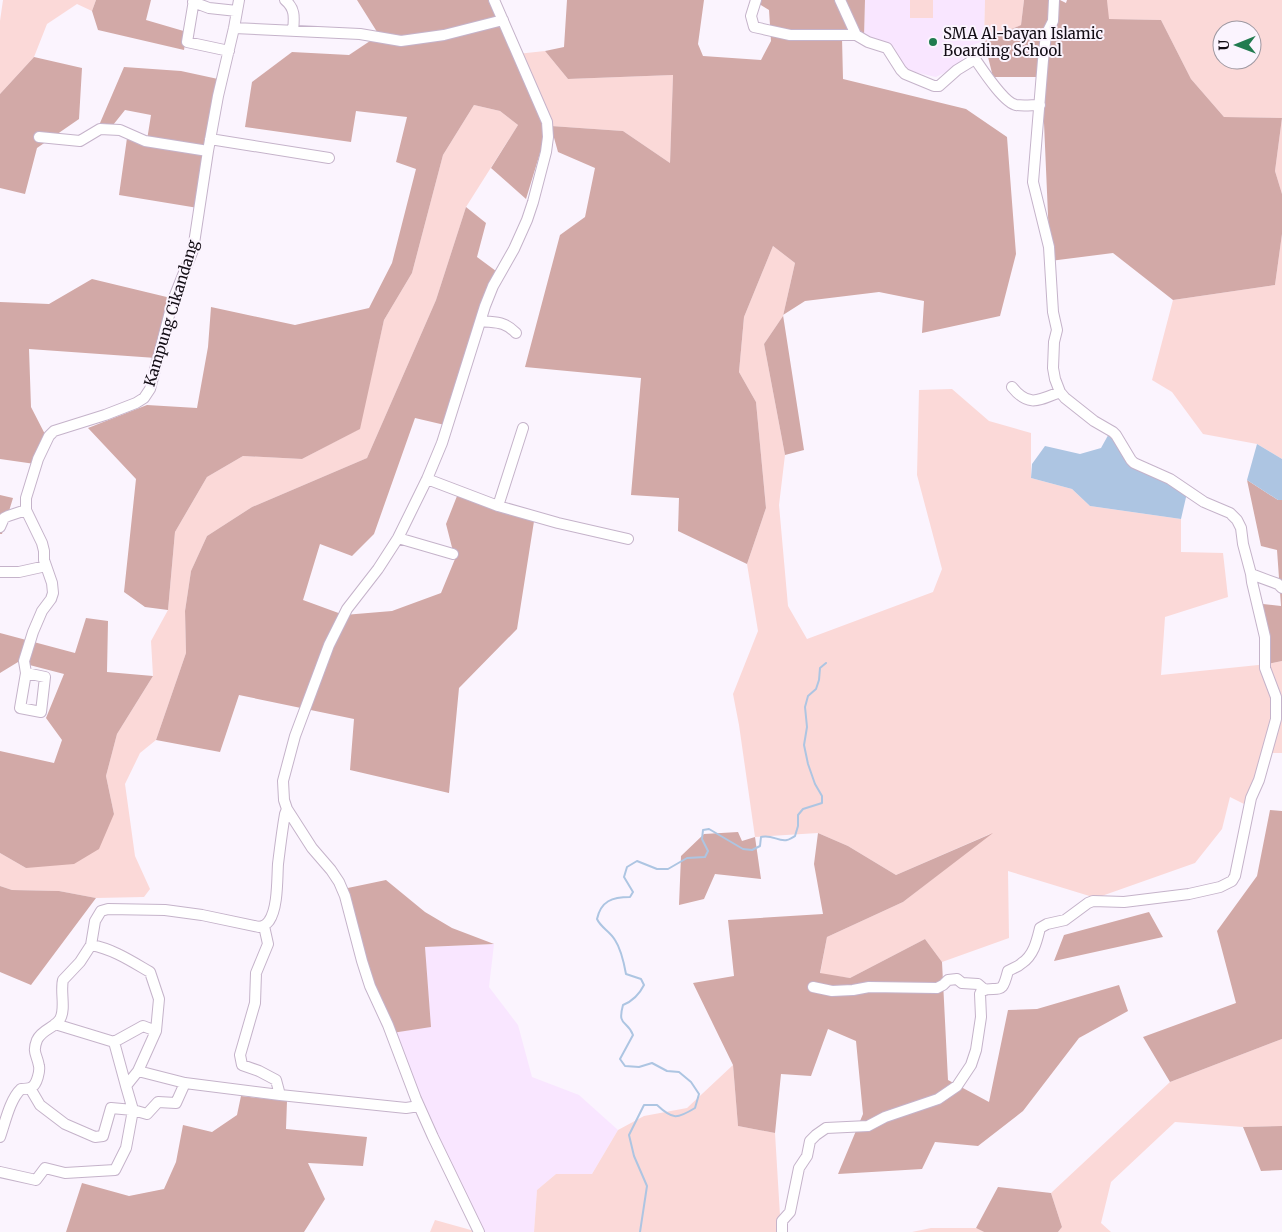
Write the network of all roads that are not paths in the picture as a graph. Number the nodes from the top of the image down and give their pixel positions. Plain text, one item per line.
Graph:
1 (239, 0) edge
2 (286, 0) edge
3 (494, 0) edge
4 (756, 0) edge
5 (840, 0) edge
6 (1054, 0) edge
7 (194, 1) edge
8 (237, 11) junction
9 (503, 20) junction
10 (234, 28) junction
11 (293, 31) junction
12 (856, 35) junction
13 (228, 51) junction
14 (1040, 105) junction
15 (39, 137) dead end
16 (210, 139) junction
17 (208, 151) junction
18 (329, 158) dead end
19 (481, 321) junction
20 (516, 333) dead end
21 (1012, 387) dead end
22 (1060, 392) junction
23 (523, 428) dead end
24 (427, 479) junction
25 (498, 506) junction
26 (26, 510) junction
27 (0, 527) edge
28 (398, 538) junction
29 (628, 539) dead end
30 (453, 554) dead end
31 (46, 566) junction
32 (0, 572) edge
33 (1251, 574) junction
34 (1282, 588) edge
35 (26, 673) dead end
36 (287, 809) junction
37 (264, 926) junction
38 (91, 945) junction
39 (813, 987) dead end
40 (985, 990) junction
41 (55, 1024) junction
42 (156, 1031) junction
43 (114, 1042) junction
44 (138, 1071) junction
45 (185, 1083) junction
46 (126, 1086) junction
47 (30, 1088) junction
48 (280, 1095) junction
49 (419, 1106) junction
50 (133, 1110) junction
51 (0, 1138) edge
52 (0, 1172) edge
53 (478, 1232) edge
54 (782, 1232) edge

1 - 8 street, Kampung Cikandang
2 - 11 street
3 - 9 street
4 - 12 street
5 - 12 street
6 - 14 street
7 - 8 street
7 - 13 street
8 - 10 street, Kampung Cikandang
9 - 11 street
9 - 19 street
10 - 11 street
10 - 13 street, Kampung Cikandang
12 - 14 street
13 - 16 street, Kampung Cikandang
14 - 22 street
15 - 17 street
16 - 17 street, Kampung Cikandang
16 - 18 street
17 - 26 street, Kampung Cikandang
19 - 20 street
19 - 24 street
21 - 22 street
22 - 33 street
23 - 25 street
24 - 25 street
24 - 28 street
25 - 29 street
26 - 27 street
26 - 31 street
28 - 30 street
28 - 36 street
31 - 32 street
31 - 35 street
33 - 34 street
33 - 40 street
36 - 37 street
36 - 49 street
37 - 38 street
37 - 48 street
38 - 41 street
38 - 42 street
39 - 40 street
40 - 54 street
41 - 43 street
41 - 47 street
42 - 43 street
42 - 44 street
43 - 46 street
44 - 45 street
44 - 46 street
45 - 48 street
45 - 50 street
46 - 50 street
47 - 50 street
47 - 51 street
48 - 49 street
49 - 53 street
50 - 52 street

